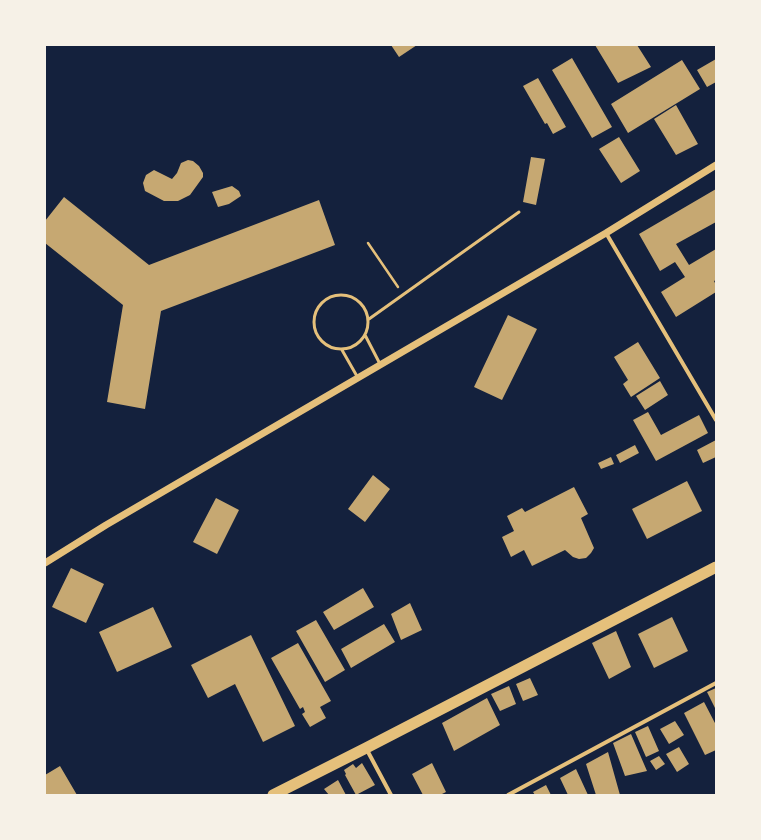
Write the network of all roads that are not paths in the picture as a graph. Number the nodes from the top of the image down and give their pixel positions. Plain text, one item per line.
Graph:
1 (716, 165) edge
2 (519, 212) dead end
3 (606, 233) junction
4 (369, 319) junction
5 (365, 336) junction
6 (342, 350) junction
7 (380, 364) junction
8 (358, 378) junction
9 (716, 420) edge
10 (45, 563) edge
11 (716, 567) edge
12 (716, 683) edge
13 (366, 748) junction
14 (273, 795) edge
15 (391, 795) edge
16 (508, 795) edge

1 - 3 street
2 - 4 lane
3 - 7 street
3 - 9 street
4 - 5 lane
4 - 6 lane
5 - 6 lane
5 - 7 lane
6 - 8 lane
7 - 8 street
8 - 10 street
11 - 13 highway
12 - 16 street
13 - 14 highway
13 - 15 street

